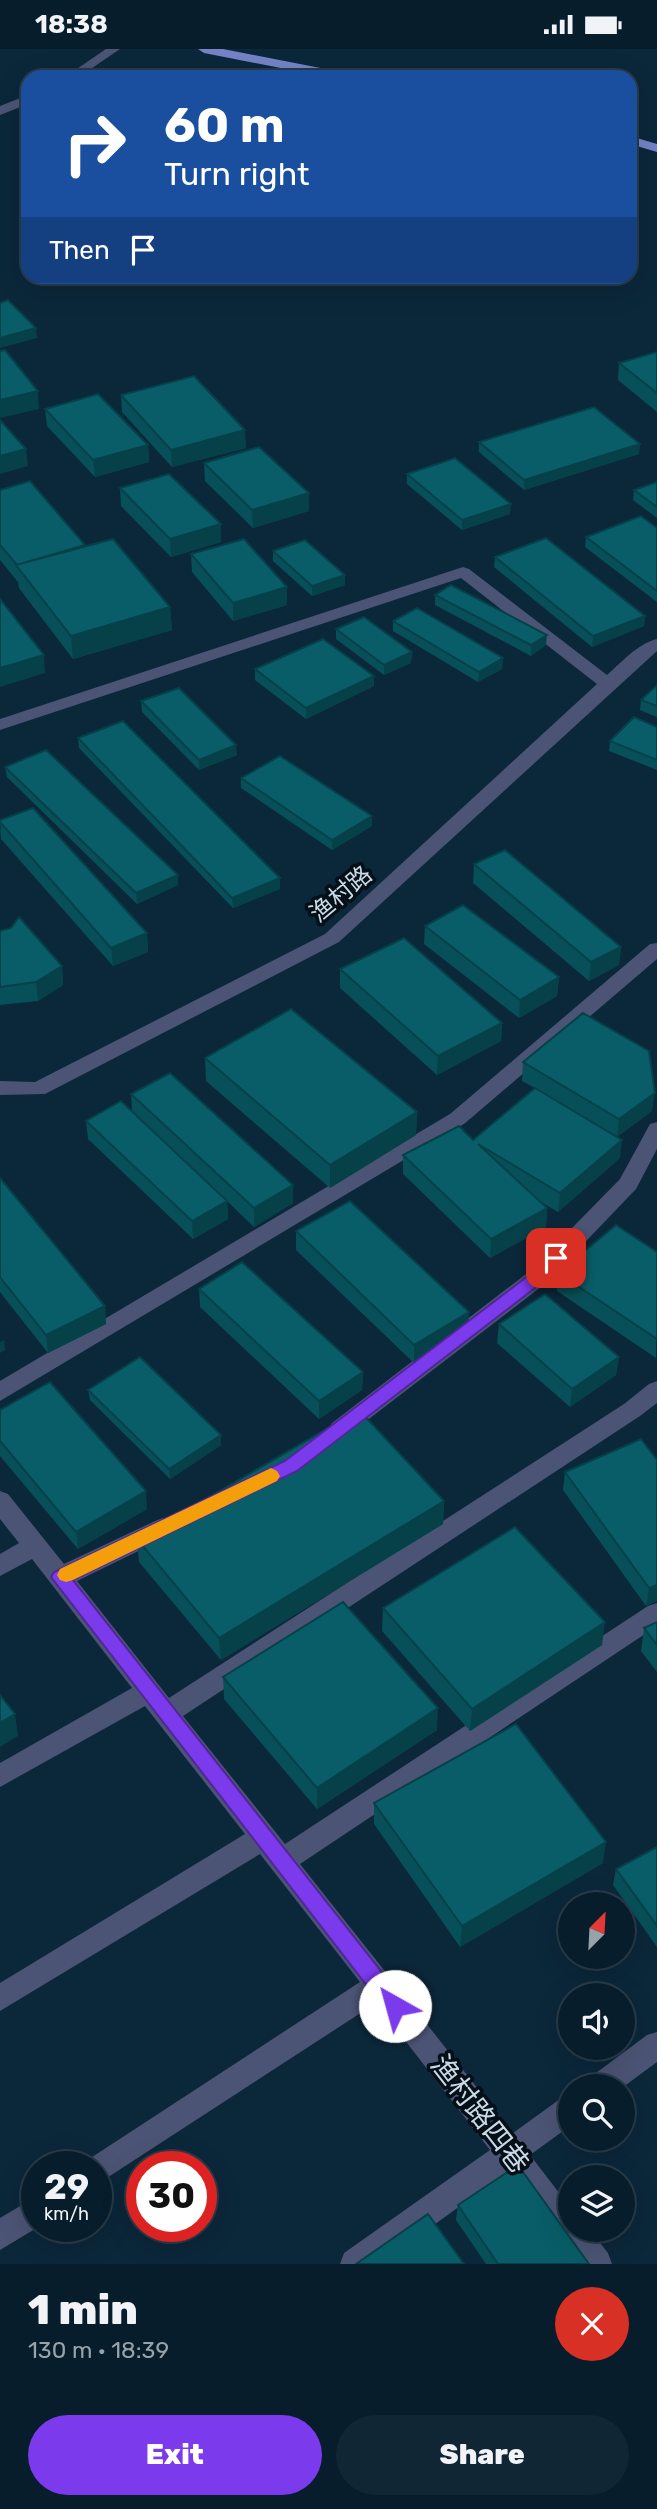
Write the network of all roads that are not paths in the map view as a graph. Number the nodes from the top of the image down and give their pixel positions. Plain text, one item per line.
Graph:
1 (114, 49) edge
2 (204, 49) edge
3 (82, 70) edge
4 (310, 70) edge
5 (21, 102) edge
6 (0, 111) edge
7 (637, 142) edge
8 (657, 148) edge
9 (657, 644) edge
10 (609, 685) junction
11 (0, 725) edge
12 (657, 949) edge
13 (0, 1088) edge
14 (657, 1129) edge
15 (657, 1390) edge
16 (0, 1392) edge
17 (323, 1441) edge
18 (0, 1501) edge
19 (182, 1519) edge
20 (35, 1545) junction
21 (0, 1566) edge
22 (61, 1577) junction
23 (657, 1613) edge
24 (149, 1691) junction
25 (167, 1713) junction
26 (0, 1776) edge
27 (264, 1837) junction
28 (282, 1861) junction
29 (379, 1985) junction
30 (0, 1998) edge
31 (657, 2045) edge
32 (618, 2074) edge
33 (558, 2118) edge
34 (511, 2154) junction
35 (112, 2160) edge
36 (21, 2221) edge
37 (0, 2235) edge
38 (355, 2264) edge
39 (597, 2264) edge

1 - 3 street
2 - 4 main road
5 - 6 street
7 - 8 main road
9 - 10 street, 渔村路
10 - 11 street
10 - 13 street, 渔村路
12 - 16 street
14 - 17 street
15 - 25 street
18 - 20 street, 渔村路四巷
19 - 22 street
20 - 21 street
20 - 22 street, 渔村路四巷
22 - 24 street, 渔村路四巷
23 - 28 street
24 - 25 street, 渔村路四巷
24 - 26 street
25 - 27 street, 渔村路四巷
27 - 28 street, 渔村路四巷
27 - 30 street
28 - 29 street, 渔村路四巷
29 - 34 street, 渔村路四巷
29 - 35 street
31 - 32 street
33 - 34 street
34 - 38 street
34 - 39 street, 渔村路四巷
36 - 37 street

